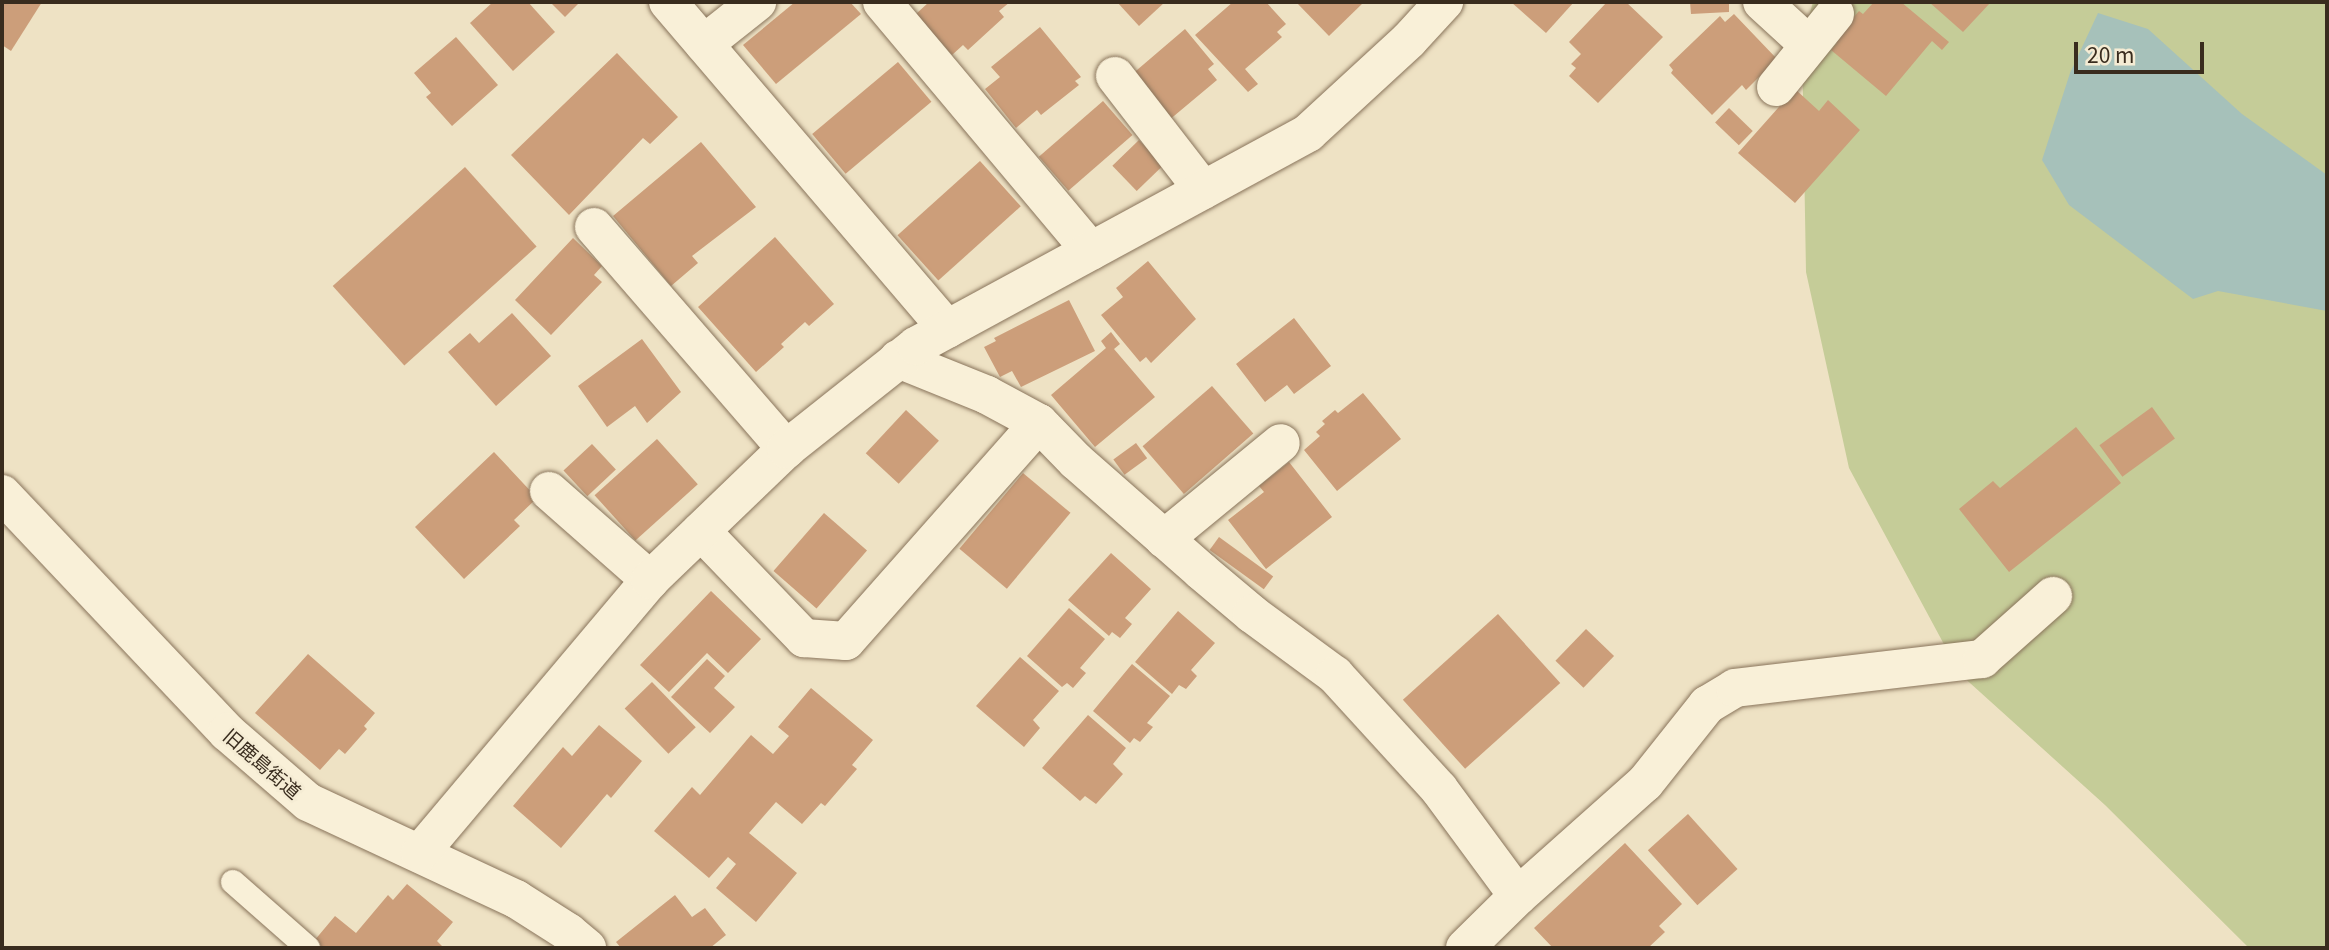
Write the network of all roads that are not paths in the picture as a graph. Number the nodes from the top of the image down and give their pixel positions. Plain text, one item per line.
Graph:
1 (668, 2) edge
2 (757, 2) edge
3 (882, 2) edge
4 (1444, 2) edge
5 (1762, 2) edge
6 (1835, 14) dead end
7 (704, 44) junction
8 (1809, 45) junction
9 (1115, 76) dead end
10 (1776, 87) dead end
11 (1203, 190) junction
12 (594, 227) dead end
13 (1091, 251) junction
14 (947, 329) junction
15 (898, 359) junction
16 (1039, 423) junction
17 (1281, 443) dead end
18 (786, 449) junction
19 (549, 491) dead end
20 (5, 503) edge
21 (701, 531) junction
22 (1164, 539) junction
23 (650, 580) junction
24 (2053, 596) dead end
25 (420, 853) junction
26 (233, 882) dead end
27 (1518, 896) junction
28 (308, 948) edge
29 (587, 948) edge
30 (1465, 948) edge

1 - 7 street
2 - 7 street
3 - 13 street
4 - 11 street
5 - 8 street
6 - 8 street
7 - 14 street
8 - 10 street
9 - 11 street
11 - 13 street
12 - 18 street
13 - 14 street
14 - 15 street
15 - 16 street
15 - 18 street
16 - 21 street
16 - 22 street
17 - 22 street
18 - 21 street
19 - 23 street
20 - 25 street, 旧鹿島街道
21 - 23 street
22 - 27 street
23 - 25 street
24 - 27 street
25 - 29 street, 旧鹿島街道
26 - 28 lane
27 - 30 street

